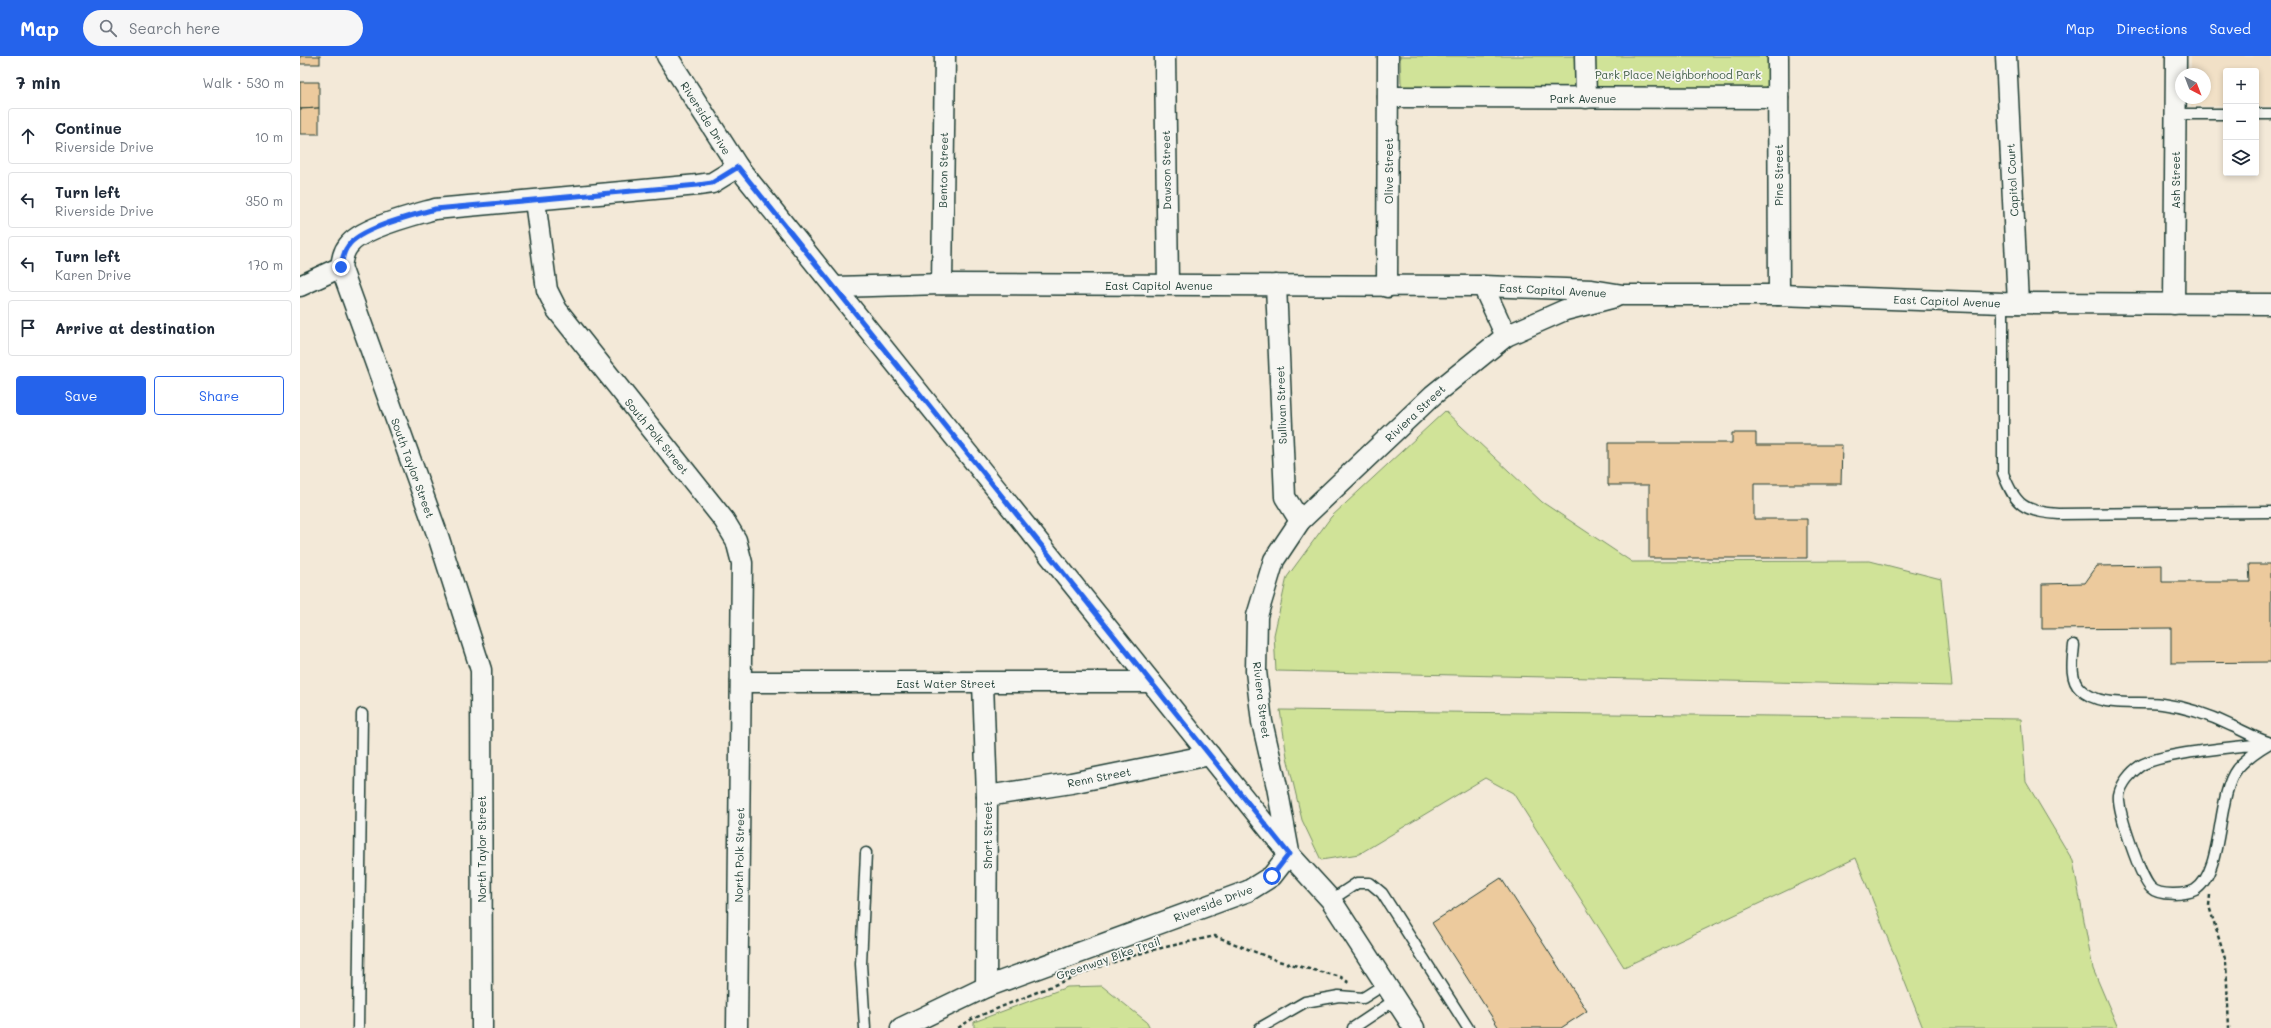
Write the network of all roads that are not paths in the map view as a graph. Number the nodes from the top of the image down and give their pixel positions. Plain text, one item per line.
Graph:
1 (667, 56) edge
2 (945, 56) edge
3 (1165, 56) edge
4 (1388, 56) edge
5 (1585, 56) edge
6 (1778, 56) edge
7 (2006, 56) edge
8 (2176, 56) edge
9 (1388, 97) junction
10 (1586, 98) junction
11 (1778, 98) junction
12 (2176, 114) junction
13 (2223, 114) edge
14 (2259, 114) edge
15 (2271, 114) edge
16 (738, 167) junction
17 (535, 201) junction
18 (341, 267) junction
19 (942, 284) junction
20 (1168, 284) junction
21 (1276, 285) junction
22 (300, 286) edge
23 (1483, 286) junction
24 (836, 287) junction
25 (1387, 287) junction
26 (1624, 295) junction
27 (1779, 295) junction
28 (2010, 303) junction
29 (2174, 304) junction
30 (2271, 304) edge
31 (1506, 336) junction
32 (2271, 512) edge
33 (1300, 522) junction
34 (2074, 645) dead end
35 (481, 670) joint
36 (741, 682) junction
37 (1151, 682) junction
38 (984, 683) junction
39 (362, 714) dead end
40 (2270, 743) edge
41 (1210, 755) junction
42 (987, 796) junction
43 (866, 853) dead end
44 (1289, 854) junction
45 (1331, 900) junction
46 (986, 987) junction
47 (1390, 992) junction
48 (358, 1028) edge
49 (482, 1028) edge
50 (737, 1028) edge
51 (864, 1028) edge
52 (900, 1028) edge
53 (1260, 1028) edge
54 (1353, 1028) edge
55 (1414, 1028) edge
56 (1468, 1028) edge

1 - 16 street, Riverside Drive
2 - 19 street, Benton Street
3 - 20 street, Dawson Street
4 - 9 street, Olive Street
5 - 10 street
6 - 11 street, Pine Street
7 - 28 street, Capitol Court
8 - 12 street, Ash Street
9 - 10 street, Park Avenue
9 - 25 street, Olive Street
10 - 11 street, Park Avenue
11 - 27 street, Pine Street
12 - 13 lane
12 - 29 street, Ash Street
14 - 15 lane
16 - 17 street
16 - 24 street, Riverside Drive
17 - 18 street
17 - 36 street, South Polk Street
18 - 22 street
18 - 35 street, South Taylor Street
19 - 20 street, East Capitol Avenue
19 - 24 street, East Capitol Avenue
20 - 21 street, East Capitol Avenue
21 - 25 street, East Capitol Avenue
21 - 33 street, Sullivan Street
23 - 25 street, East Capitol Avenue
23 - 26 street, East Capitol Avenue
23 - 31 street, East Capitol Avenue
24 - 37 street, Riverside Drive
26 - 27 street, East Capitol Avenue
26 - 31 street, East Capitol Avenue
27 - 28 street, East Capitol Avenue
28 - 29 street, East Capitol Avenue
28 - 32 lane
29 - 30 street, East Capitol Avenue
31 - 33 street, Riviera Street
33 - 44 street, Riviera Street
34 - 40 lane
35 - 49 street, North Taylor Street
36 - 38 street, East Water Street
36 - 50 street, North Polk Street
37 - 38 street, East Water Street
37 - 41 street, Riverside Drive
38 - 42 street, Short Street
39 - 48 lane
40 - 40 lane
41 - 42 street, Renn Street
41 - 44 street, Riverside Drive
42 - 46 street, Short Street
43 - 51 lane
44 - 45 street
44 - 46 street, Riverside Drive
45 - 47 street
45 - 56 lane
46 - 52 street, Riverside Drive
47 - 53 lane
47 - 54 lane
47 - 55 street

